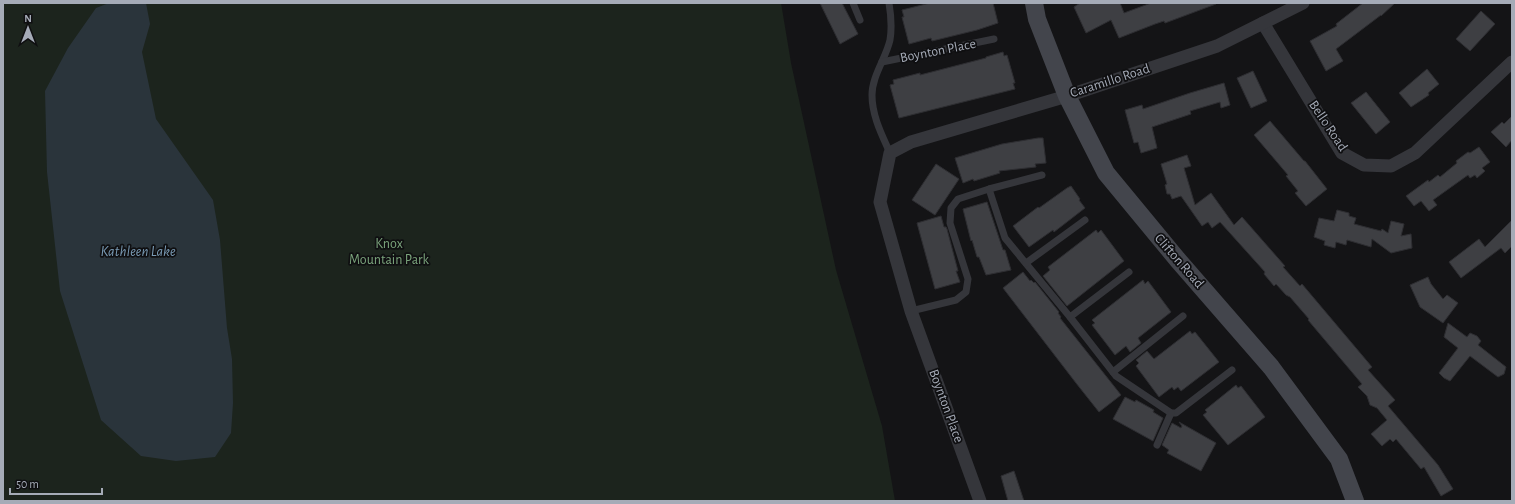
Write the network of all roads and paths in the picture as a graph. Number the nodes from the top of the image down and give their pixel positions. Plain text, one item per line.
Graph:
1 (853, 3) edge
2 (889, 3) edge
3 (1034, 3) edge
4 (1303, 3) edge
5 (860, 20) dead end
6 (1263, 23) junction
7 (994, 40) dead end
8 (882, 62) junction
9 (1512, 62) edge
10 (1067, 96) junction
11 (890, 153) junction
12 (1042, 175) dead end
13 (989, 188) junction
14 (1085, 220) dead end
15 (1026, 263) junction
16 (1129, 272) dead end
17 (911, 311) junction
18 (1183, 316) dead end
19 (1070, 317) junction
20 (1232, 370) dead end
21 (1113, 372) junction
22 (1171, 413) junction
23 (1157, 445) dead end
24 (980, 501) edge
25 (1355, 501) edge

1 - 5 lane
2 - 8 lane, Boynton Place
3 - 10 main road, Clifton Road
4 - 6 street, Caramillo Road
6 - 9 street, Bello Road
6 - 10 street, Caramillo Road
7 - 8 lane, Boynton Place
8 - 11 lane, Boynton Place
10 - 11 street, Caramillo Road
10 - 25 main road, Clifton Road
11 - 17 street, Boynton Place
12 - 13 lane
13 - 15 lane
13 - 17 lane
14 - 15 lane
15 - 19 lane
16 - 19 lane
17 - 24 street, Boynton Place
18 - 21 lane
19 - 21 lane
20 - 22 lane
21 - 22 lane
22 - 23 lane

